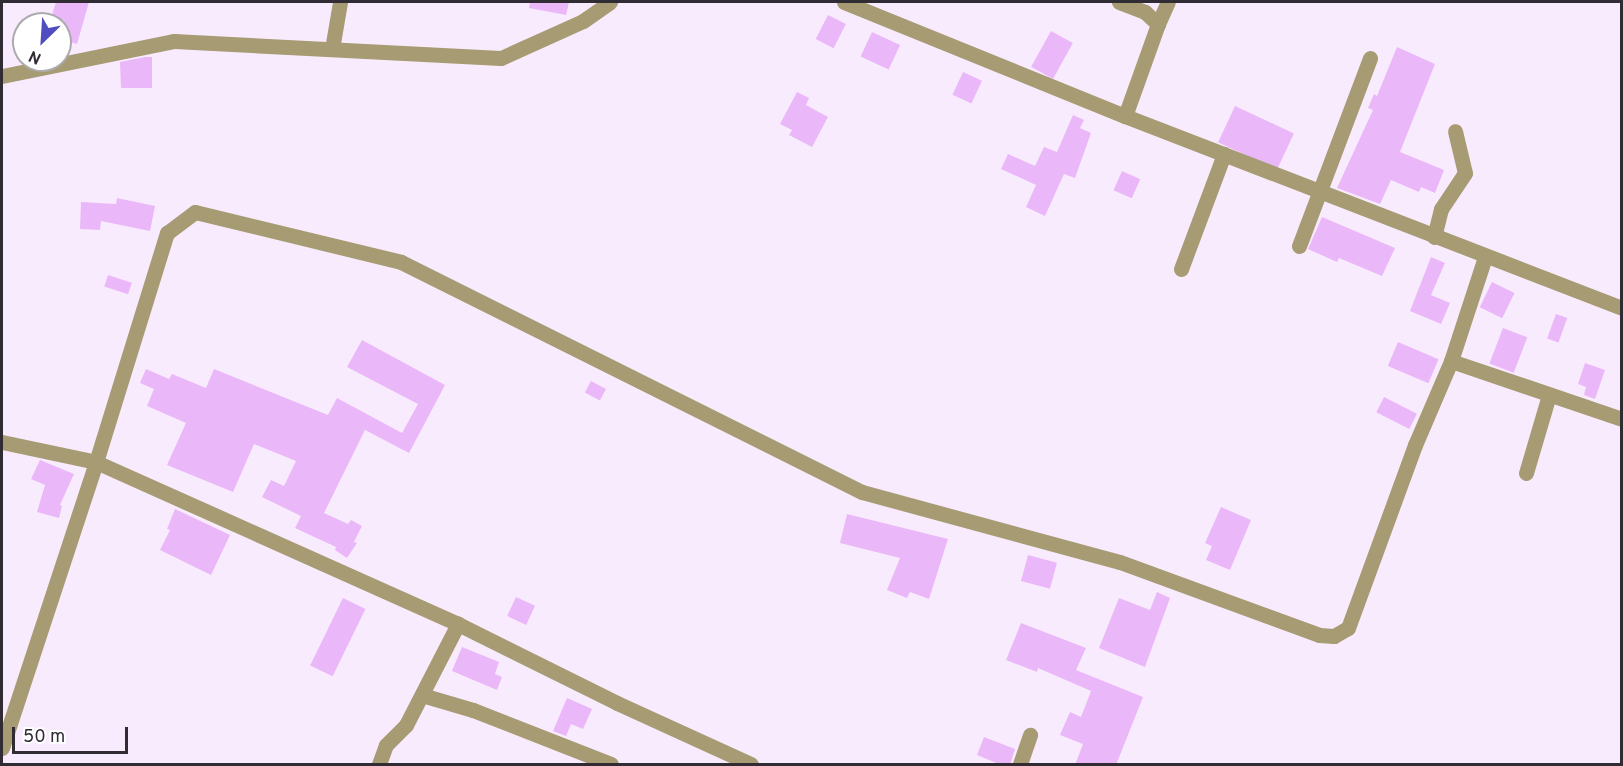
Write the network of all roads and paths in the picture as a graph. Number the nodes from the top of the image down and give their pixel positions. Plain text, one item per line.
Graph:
1 (340, 2) edge
2 (610, 2) edge
3 (844, 2) edge
4 (1119, 2) edge
5 (1168, 2) edge
6 (872, 7) edge
7 (1158, 24) junction
8 (332, 49) junction
9 (1370, 58) dead end
10 (2, 76) edge
11 (1125, 116) junction
12 (1455, 131) dead end
13 (1224, 154) junction
14 (1318, 192) junction
15 (1434, 237) junction
16 (1299, 246) dead end
17 (1485, 257) junction
18 (1181, 268) dead end
19 (1622, 308) edge
20 (1450, 361) junction
21 (1549, 394) junction
22 (1622, 419) edge
23 (2, 442) edge
24 (96, 462) junction
25 (1526, 473) dead end
26 (458, 624) junction
27 (422, 695) junction
28 (1030, 735) dead end
29 (2, 748) edge
30 (745, 763) edge
31 (379, 765) edge
32 (611, 765) edge
33 (1020, 765) edge

1 - 8 street
2 - 8 street
3 - 6 street
4 - 7 street
5 - 7 street
6 - 11 street
7 - 11 street
8 - 10 street
9 - 14 street
11 - 13 street
12 - 15 street
13 - 14 street
13 - 18 street
14 - 15 street
14 - 16 street
15 - 17 street
17 - 19 street
17 - 20 street
20 - 21 street
20 - 24 street
21 - 22 street
21 - 25 street
23 - 24 street
24 - 26 street
24 - 29 street
26 - 27 street
26 - 30 street
27 - 31 street
27 - 32 street
28 - 33 street

